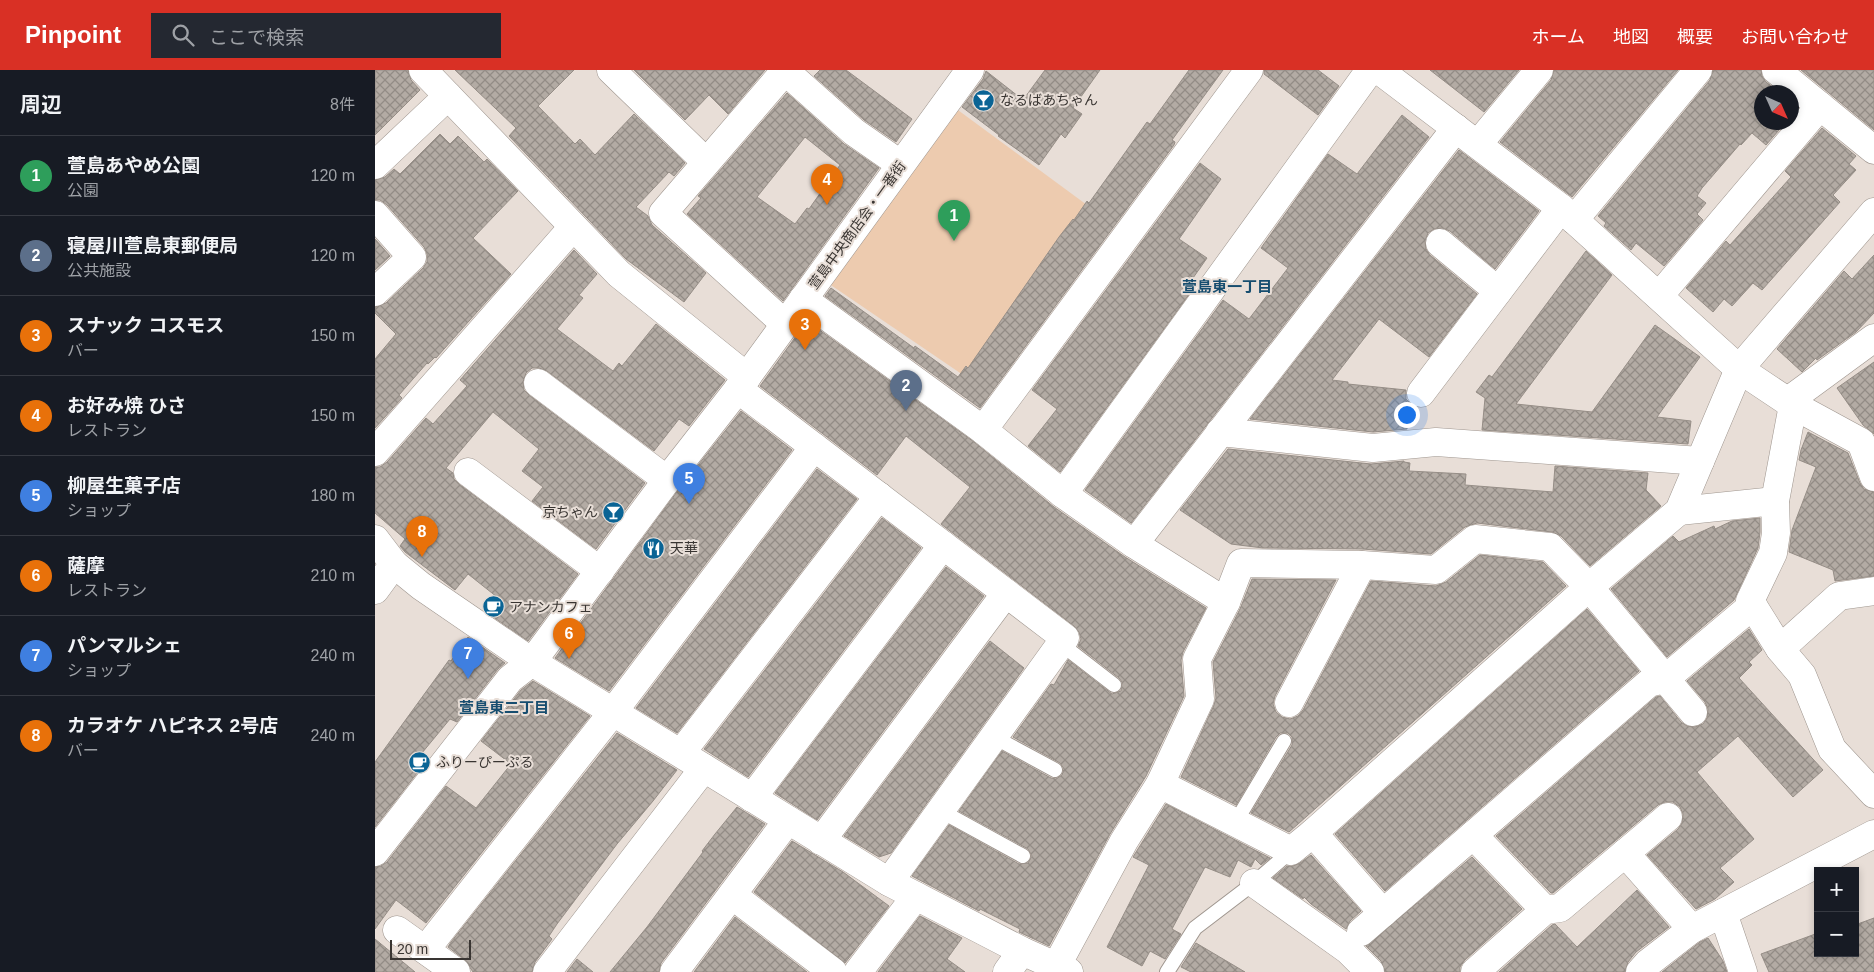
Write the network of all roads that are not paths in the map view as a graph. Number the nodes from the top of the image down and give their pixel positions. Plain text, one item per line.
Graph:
1 (423, 70) edge
2 (611, 70) edge
3 (970, 70) edge
4 (1249, 70) edge
5 (1370, 70) edge
6 (1379, 70) edge
7 (1539, 70) edge
8 (1698, 70) edge
9 (1776, 70) edge
10 (785, 71) edge
11 (448, 96) junction
12 (1820, 106) junction
13 (1456, 128) junction
14 (1478, 144) junction
15 (1874, 150) edge
16 (706, 162) junction
17 (900, 164) junction
18 (375, 165) edge
19 (1874, 212) edge
20 (1567, 214) junction
21 (375, 215) edge
22 (573, 227) junction
23 (1441, 243) dead end
24 (1498, 291) junction
25 (375, 292) edge
26 (1659, 296) junction
27 (803, 299) junction
28 (785, 324) junction
29 (1874, 338) edge
30 (1739, 369) junction
31 (538, 383) dead end
32 (743, 383) junction
33 (1421, 393) dead end
34 (1791, 403) junction
35 (983, 430) junction
36 (1220, 432) junction
37 (1868, 439) edge
38 (814, 446) junction
39 (375, 452) edge
40 (1700, 461) junction
41 (468, 472) dead end
42 (1874, 477) edge
43 (667, 480) junction
44 (1063, 494) junction
45 (879, 496) junction
46 (1775, 501) junction
47 (1679, 511) junction
48 (375, 539) edge
49 (1134, 544) junction
50 (943, 545) junction
51 (394, 564) junction
52 (1363, 566) junction
53 (600, 570) junction
54 (1589, 587) junction
55 (375, 590) edge
56 (1874, 591) edge
57 (1006, 593) junction
58 (1226, 602) junction
59 (1753, 605) junction
60 (1061, 644) junction
61 (1779, 649) junction
62 (532, 662) junction
63 (1665, 679) junction
64 (1114, 685) dead end
65 (1289, 703) dead end
66 (613, 712) junction
67 (1693, 712) dead end
68 (994, 737) junction
69 (1284, 741) dead end
70 (681, 753) junction
71 (704, 768) junction
72 (1055, 770) dead end
73 (1160, 784) junction
74 (1874, 794) edge
75 (752, 798) junction
76 (941, 811) junction
77 (1668, 816) dead end
78 (788, 820) junction
79 (1235, 822) junction
80 (1313, 834) junction
81 (1874, 834) edge
82 (1473, 835) junction
83 (821, 841) junction
84 (1291, 851) junction
85 (375, 852) edge
86 (1625, 853) junction
87 (1023, 856) dead end
88 (889, 882) junction
89 (1254, 883) junction
90 (732, 895) junction
91 (916, 896) junction
92 (1545, 910) junction
93 (1383, 913) junction
94 (1723, 913) junction
95 (1693, 929) junction
96 (397, 930) dead end
97 (1361, 932) dead end
98 (426, 949) junction
99 (1015, 962) edge
100 (1063, 969) edge
101 (456, 972) edge
102 (547, 972) edge
103 (674, 972) edge
104 (833, 972) edge
105 (858, 972) edge
106 (1167, 972) edge
107 (1370, 972) edge
108 (1475, 972) edge
109 (1640, 972) edge
110 (1743, 972) edge

1 - 11 street
2 - 16 street
3 - 17 street, 萱島中央商店会・一番街
4 - 35 street
5 - 44 street
6 - 13 street
7 - 14 street
8 - 20 street
9 - 12 street
10 - 16 street
10 - 17 street
11 - 18 street
11 - 22 street
12 - 15 street
12 - 26 street
13 - 14 street
13 - 36 street
14 - 20 street
16 - 28 street
17 - 27 street, 萱島中央商店会・一番街
19 - 30 street
20 - 24 street
20 - 26 street
21 - 25 street
22 - 32 street
22 - 39 street
23 - 24 street
24 - 33 street
26 - 30 street
27 - 28 street, 萱島中央商店会・一番街
27 - 35 street
28 - 32 street, 萱島中央商店会・一番街
29 - 34 street
30 - 34 street
30 - 40 street
31 - 43 street
32 - 38 street
32 - 43 street, 萱島中央商店会・一番街
34 - 37 street
34 - 46 street
35 - 44 street
36 - 40 street
36 - 49 street
37 - 42 street
38 - 45 street
38 - 66 street
40 - 47 street
41 - 53 street
43 - 53 street, 萱島中央商店会・一番街
44 - 49 street
45 - 50 street
45 - 70 street
46 - 47 street
46 - 59 street
47 - 54 street
48 - 51 street
49 - 58 street
50 - 57 street
50 - 75 street
51 - 55 street
51 - 62 street
52 - 54 street
52 - 58 street
52 - 65 street
53 - 62 street, 萱島中央商店会・一番街
54 - 63 street
54 - 80 street
56 - 61 street
57 - 60 street
57 - 83 street
58 - 73 street
59 - 61 street
59 - 63 street
60 - 64 lane
60 - 68 street
61 - 74 street
62 - 66 street
62 - 85 street, 萱島中央商店会・一番街
63 - 67 street
63 - 82 street
66 - 70 street
66 - 98 street
68 - 72 lane
68 - 76 street
69 - 79 lane
70 - 71 street
71 - 75 street
71 - 102 street
73 - 79 street
73 - 100 street
75 - 78 street
76 - 87 lane
76 - 88 street
77 - 86 street
78 - 83 street
78 - 90 street
79 - 84 street
80 - 84 street
80 - 93 street
81 - 94 street
82 - 92 street
82 - 93 street
83 - 88 street
84 - 89 lane
86 - 92 street
86 - 95 street
88 - 91 street
89 - 106 lane
89 - 107 street
90 - 103 street
90 - 104 street
91 - 99 street
91 - 105 street
92 - 108 street
93 - 97 street
94 - 95 street
94 - 110 street
95 - 109 street
96 - 98 street
98 - 101 street
99 - 100 street

